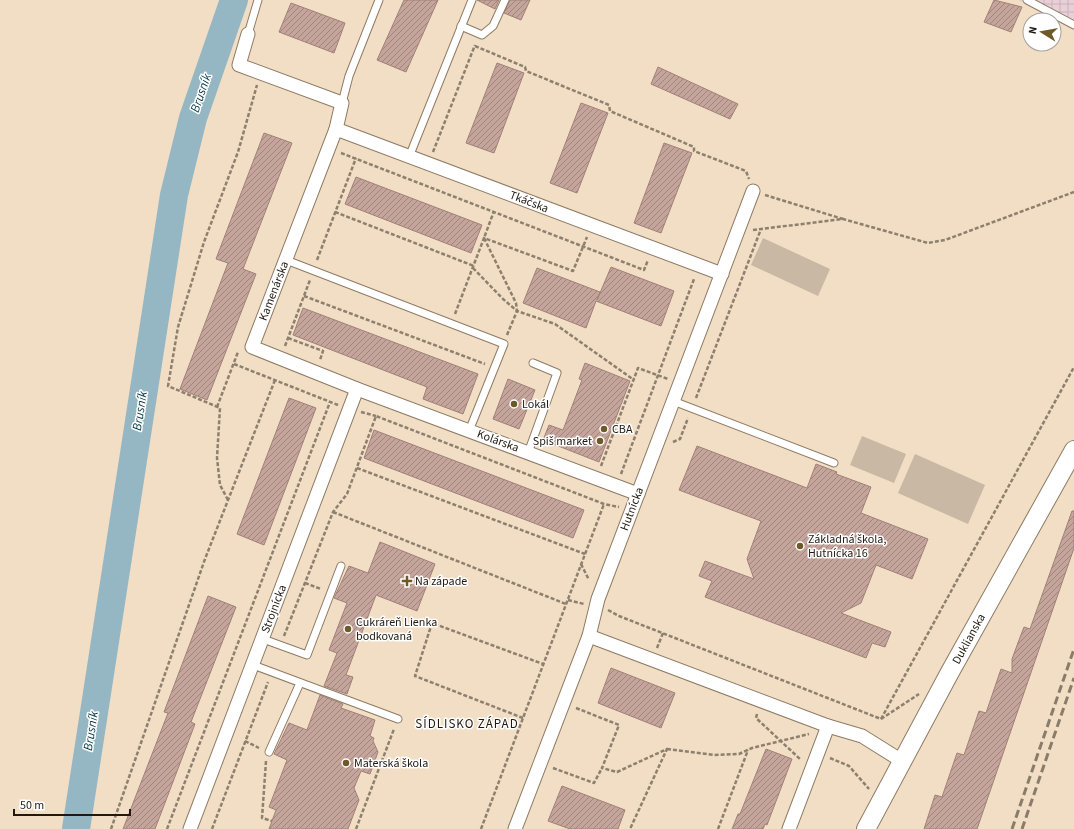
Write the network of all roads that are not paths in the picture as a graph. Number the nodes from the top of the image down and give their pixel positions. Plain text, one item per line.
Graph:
1 (258, 0) edge
2 (379, 0) edge
3 (472, 0) edge
4 (505, 0) edge
5 (1027, 0) edge
6 (1074, 25) edge
7 (461, 26) junction
8 (248, 34) joint
9 (342, 104) junction
10 (336, 129) junction
11 (409, 157) junction
12 (753, 191) dead end
13 (286, 260) junction
14 (722, 274) junction
15 (533, 363) dead end
16 (357, 389) junction
17 (673, 401) junction
18 (469, 431) junction
19 (1074, 450) edge
20 (528, 453) junction
21 (834, 463) dead end
22 (638, 494) junction
23 (341, 566) dead end
24 (589, 636) junction
25 (263, 638) junction
26 (253, 665) junction
27 (300, 683) junction
28 (398, 719) road end
29 (828, 726) junction
30 (269, 752) road end
31 (902, 761) junction
32 (519, 828) edge
33 (190, 829) edge
34 (789, 829) edge
35 (866, 829) edge

1 - 8 lane
2 - 9 lane
3 - 7 lane
4 - 7 lane
5 - 6 lane
7 - 11 lane
8 - 9 street
9 - 10 street, Kamenárska
10 - 11 street, Tkáčska
10 - 13 street, Kamenárska
11 - 14 street, Tkáčska
12 - 14 street, Hutnícka
13 - 16 street, Kamenárska
13 - 18 lane
14 - 17 street, Hutnícka
15 - 20 lane
16 - 18 street, Kolárska
16 - 25 street, Strojnícka
17 - 21 lane
17 - 22 street, Hutnícka
18 - 20 street, Kolárska
19 - 31 main road, Duklianska
20 - 22 street, Kolárska
22 - 24 street, Hutnícka
23 - 25 lane
24 - 29 street
24 - 32 street, Hutnícka
25 - 26 street, Strojnícka
26 - 27 lane
26 - 33 street, Strojnícka
27 - 28 lane
27 - 30 lane
29 - 31 street
29 - 34 street
31 - 35 main road, Duklianska

